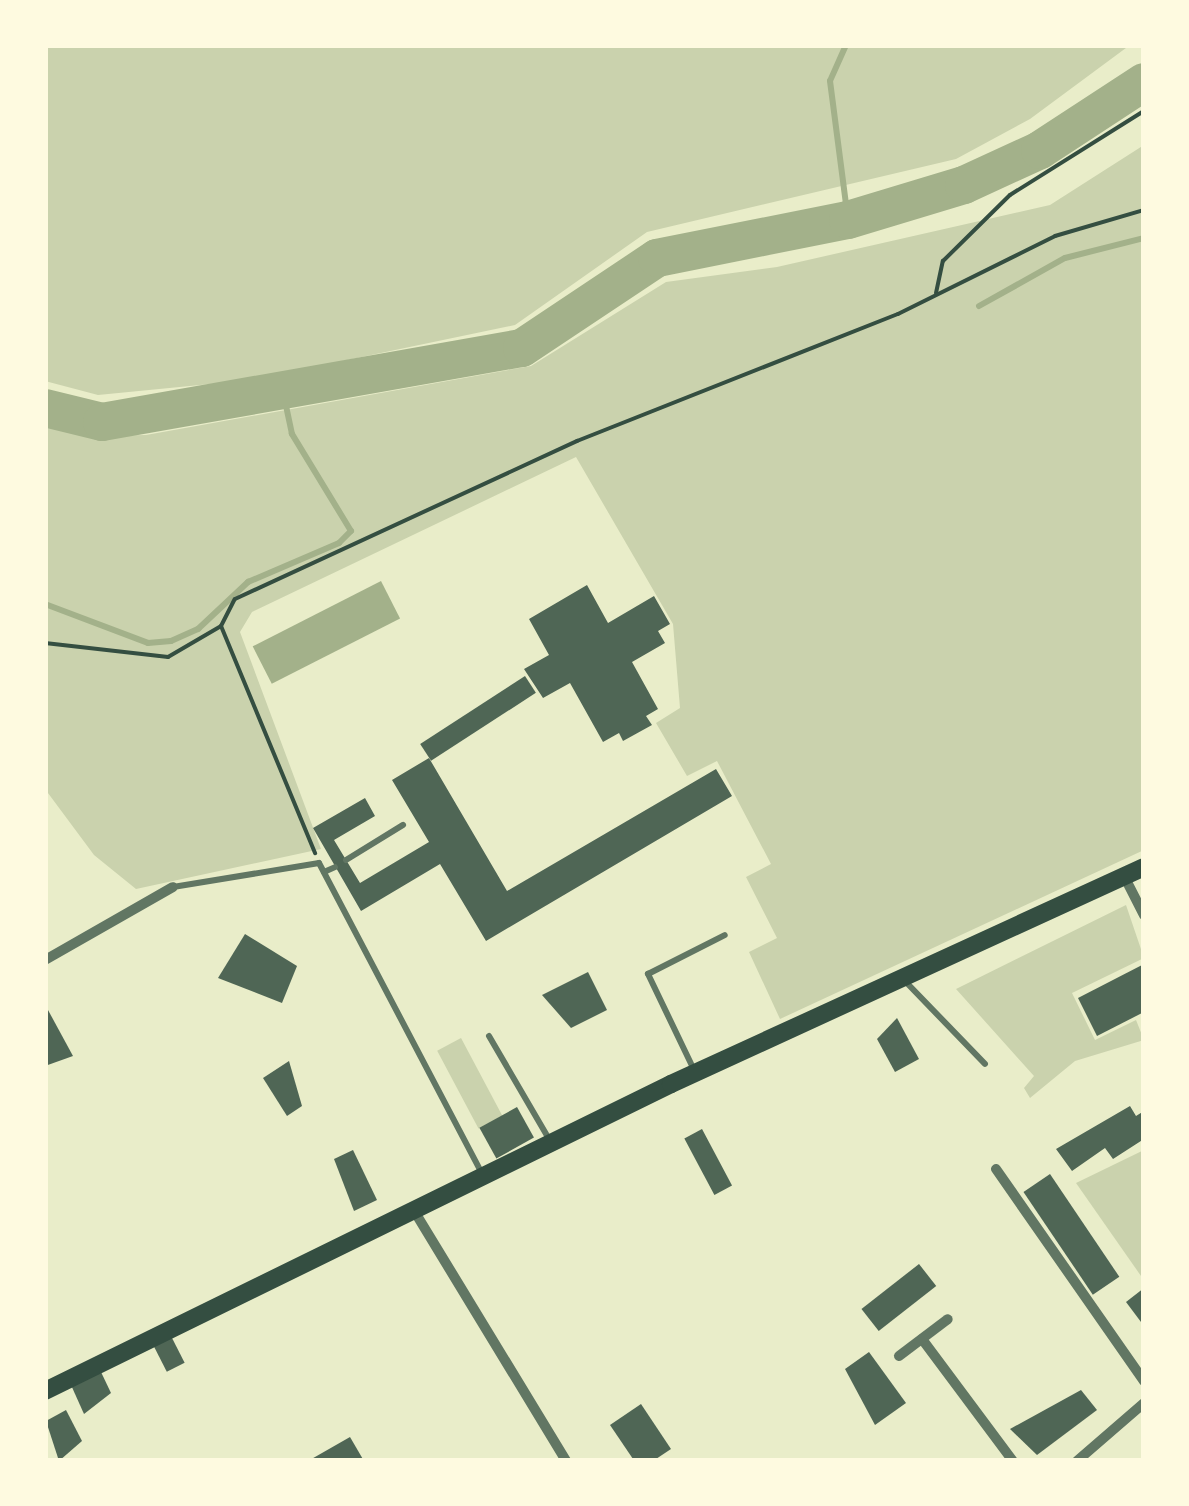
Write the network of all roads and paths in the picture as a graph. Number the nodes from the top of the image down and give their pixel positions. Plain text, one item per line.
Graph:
1 (1144, 111) edge
2 (1144, 210) edge
3 (936, 296) junction
4 (220, 626) junction
5 (45, 643) edge
6 (404, 825) dead end
7 (346, 860) dead end
8 (319, 863) junction
9 (335, 866) dead end
10 (1144, 867) edge
11 (324, 872) junction
12 (1124, 876) junction
13 (173, 887) joint
14 (1144, 915) edge
15 (725, 935) dead end
16 (45, 960) edge
17 (902, 979) junction
18 (489, 1036) dead end
19 (985, 1064) dead end
20 (695, 1073) junction
21 (551, 1142) junction
22 (996, 1169) dead end
23 (483, 1175) junction
24 (412, 1208) junction
25 (948, 1318) dead end
26 (922, 1339) junction
27 (899, 1356) dead end
28 (1144, 1381) edge
29 (45, 1390) edge
30 (1144, 1403) edge
31 (566, 1461) edge
32 (1014, 1461) edge
33 (1077, 1461) edge

1 - 3 path
2 - 3 path
3 - 4 path
4 - 5 path
4 - 8 path
6 - 7 lane
8 - 11 lane
8 - 13 lane
9 - 11 lane
10 - 12 main road
11 - 23 lane
12 - 14 street
12 - 17 main road
13 - 16 street
15 - 20 lane
17 - 19 lane
17 - 20 main road
18 - 21 lane
20 - 21 main road
21 - 23 main road
22 - 28 street
23 - 24 main road
24 - 29 main road
24 - 31 street
25 - 26 street
26 - 27 street
26 - 32 street
30 - 33 street

